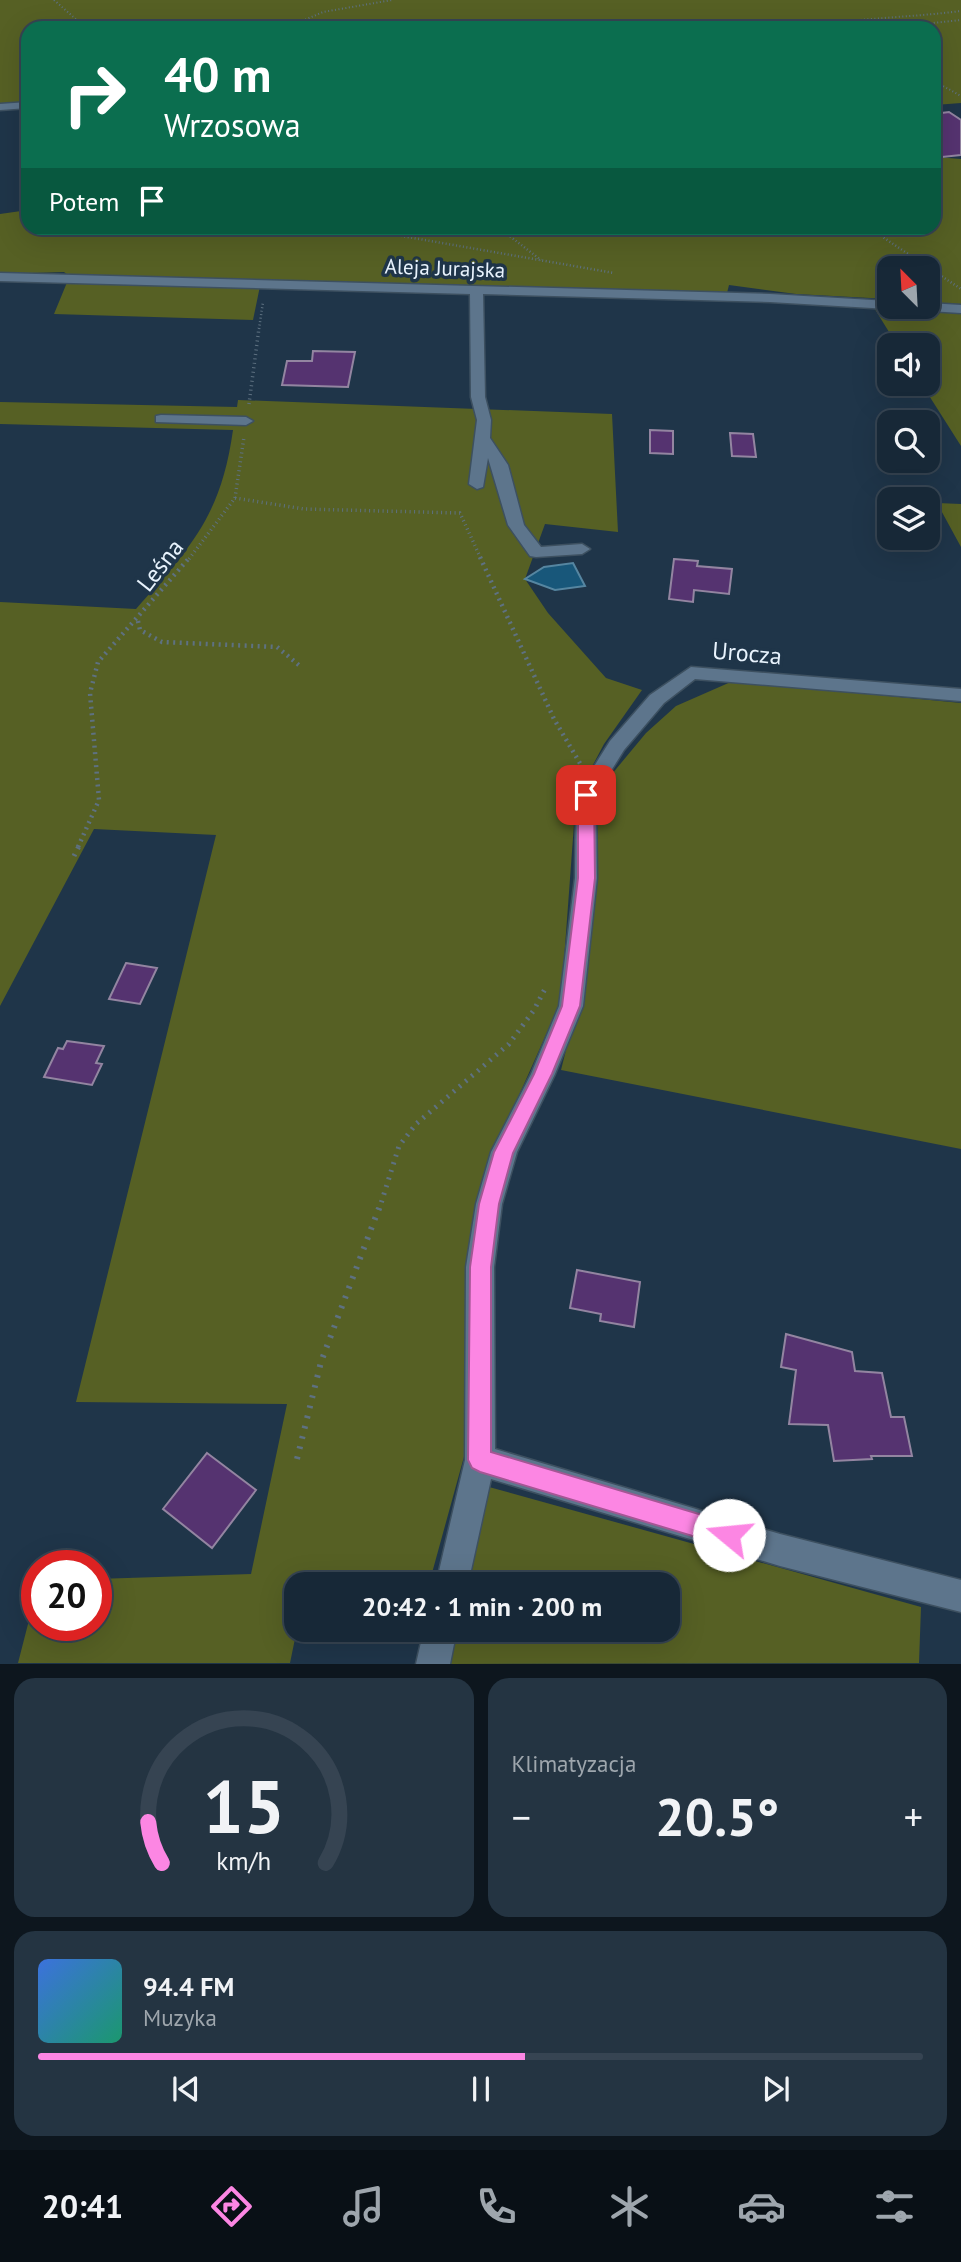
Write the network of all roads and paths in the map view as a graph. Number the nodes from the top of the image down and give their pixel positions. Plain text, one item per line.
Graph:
1 (54, 0) edge
2 (392, 0) edge
3 (961, 11) edge
4 (841, 20) joint
5 (961, 20) edge
6 (78, 21) edge
7 (295, 21) edge
8 (836, 21) edge
9 (941, 22) edge
10 (941, 85) edge
11 (961, 96) edge
12 (21, 106) edge
13 (0, 107) edge
14 (397, 235) edge
15 (508, 235) edge
16 (880, 235) edge
17 (0, 277) edge
18 (266, 284) junction
19 (961, 289) edge
20 (476, 290) junction
21 (877, 305) edge
22 (940, 308) edge
23 (961, 309) edge
24 (161, 419) dead end
25 (246, 421) junction
26 (482, 438) junction
27 (477, 484) dead end
28 (235, 498) junction
29 (582, 549) dead end
30 (138, 620) junction
31 (300, 666) dead end
32 (961, 695) edge
33 (586, 795) junction
34 (74, 856) dead end
35 (548, 982) dead end
36 (297, 1459) dead end
37 (480, 1460) junction
38 (455, 1572) edge
39 (961, 1596) edge
40 (438, 1642) edge
41 (433, 1664) edge

1 - 6 path
2 - 7 path
3 - 4 path
4 - 8 path
5 - 9 path
10 - 11 path
12 - 13 street
14 - 15 path
16 - 19 path
17 - 18 street, Aleja Jurajska
18 - 20 street, Aleja Jurajska
18 - 25 path
20 - 21 street, Aleja Jurajska
20 - 26 street
22 - 23 street
24 - 25 street
25 - 28 path
26 - 27 street
26 - 29 street
28 - 30 path, Leśna
28 - 33 path
30 - 31 path
30 - 34 path, Leśna
32 - 33 street, Urocza
33 - 37 street
35 - 36 path
37 - 38 street
37 - 39 street
40 - 41 street

